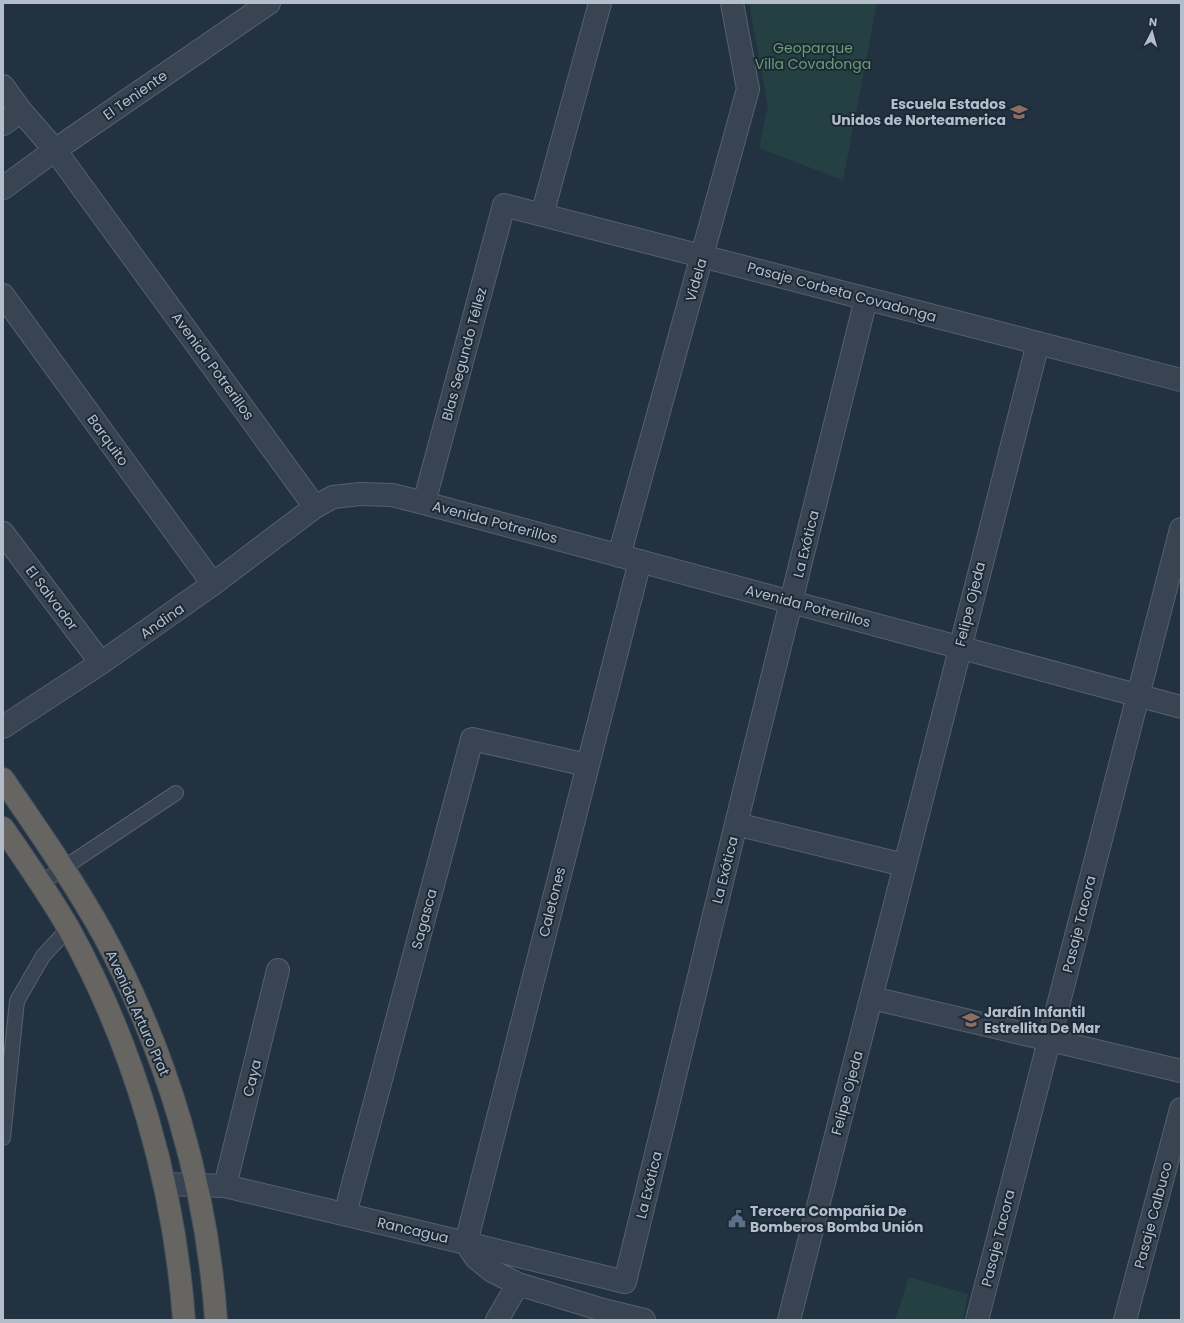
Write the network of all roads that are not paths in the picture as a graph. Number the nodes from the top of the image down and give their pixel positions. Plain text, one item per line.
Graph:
1 (268, 3) edge
2 (600, 3) edge
3 (732, 3) edge
4 (3, 86) edge
5 (21, 111) junction
6 (3, 124) edge
7 (55, 150) junction
8 (3, 188) edge
9 (504, 205) joint
10 (542, 214) junction
11 (703, 256) junction
12 (3, 295) edge
13 (866, 299) junction
14 (1038, 343) junction
15 (1181, 380) edge
16 (424, 503) junction
17 (315, 507) junction
18 (1181, 529) edge
19 (3, 534) edge
20 (630, 558) junction
21 (213, 584) junction
22 (792, 602) junction
23 (959, 647) junction
24 (101, 663) junction
25 (1138, 696) junction
26 (1181, 707) edge
27 (3, 728) edge
28 (587, 765) junction
29 (3, 779) edge
30 (176, 793) dead end
31 (736, 824) junction
32 (3, 828) edge
33 (904, 866) junction
34 (63, 868) junction
35 (41, 883) junction
36 (68, 929) junction
37 (278, 970) dead end
38 (872, 998) junction
39 (1049, 1040) junction
40 (1181, 1071) edge
41 (1181, 1109) edge
42 (3, 1138) edge
43 (165, 1184) junction
44 (197, 1186) junction
45 (225, 1186) junction
46 (345, 1214) junction
47 (466, 1242) junction
48 (518, 1284) junction
49 (184, 1320) edge
50 (216, 1320) edge
51 (497, 1320) edge
52 (644, 1320) edge
53 (789, 1320) edge
54 (977, 1320) edge
55 (1125, 1320) edge

1 - 7 street, El Teniente
2 - 10 street
3 - 11 street, Videla
4 - 5 street, Avenida Potrerillos
5 - 6 street
5 - 7 street, Avenida Potrerillos
7 - 8 street, El Teniente
7 - 17 street, Avenida Potrerillos
9 - 10 street, Pasaje Corbeta Covadonga
9 - 16 street, Blas Segundo Téllez
10 - 11 street, Pasaje Corbeta Covadonga
11 - 13 street, Pasaje Corbeta Covadonga
11 - 20 street, Videla
12 - 21 street, Barquito
13 - 14 street, Pasaje Corbeta Covadonga
13 - 22 street, La Exótica
14 - 15 street, Pasaje Corbeta Covadonga
14 - 23 street, Felipe Ojeda
16 - 17 street, Avenida Potrerillos
16 - 20 street, Avenida Potrerillos
17 - 21 street, Andina
18 - 25 street, Pasaje Tacora
19 - 24 street, El Salvador
20 - 22 street, Avenida Potrerillos
20 - 28 street, Caletones
21 - 24 street, Andina
22 - 23 street, Avenida Potrerillos
22 - 31 street, La Exótica
23 - 25 street, Avenida Potrerillos
23 - 33 street, Felipe Ojeda
24 - 27 street, Andina
25 - 26 street, Avenida Potrerillos
25 - 39 street, Pasaje Tacora
28 - 46 street, Sagasca
28 - 47 street, Caletones
29 - 34 highway, Avenida Arturo Prat
30 - 34 lane
31 - 33 street
31 - 47 street, La Exótica
32 - 35 highway, Avenida Arturo Prat
33 - 38 street, Felipe Ojeda
34 - 35 lane
34 - 44 highway, Avenida Arturo Prat
35 - 36 highway, Avenida Arturo Prat
36 - 42 lane
36 - 43 highway, Avenida Arturo Prat
37 - 45 street, Caya
38 - 39 street
38 - 53 street, Felipe Ojeda
39 - 40 street
39 - 54 street, Pasaje Tacora
41 - 55 street, Pasaje Calbuco
43 - 44 street, Rancagua
43 - 49 highway, Avenida Arturo Prat
44 - 45 street, Rancagua
44 - 50 highway, Avenida Arturo Prat
45 - 46 street, Rancagua
46 - 47 street, Rancagua
47 - 48 street, Rancagua
48 - 51 street
48 - 52 street, Rancagua

